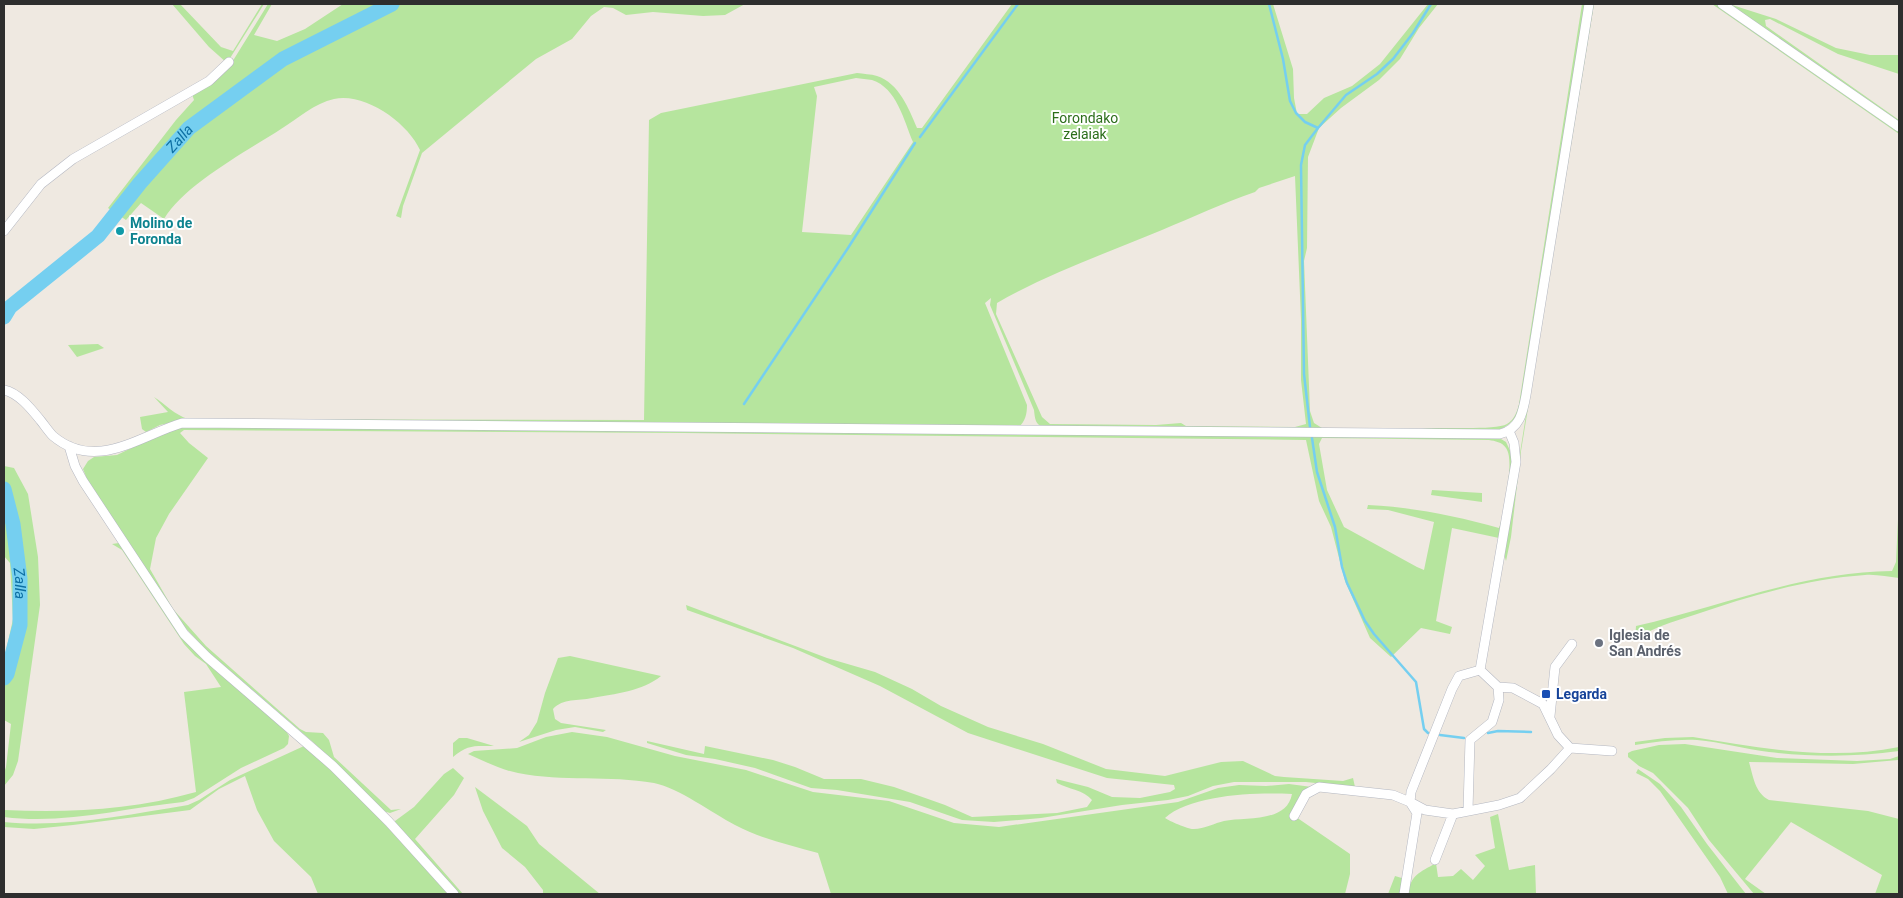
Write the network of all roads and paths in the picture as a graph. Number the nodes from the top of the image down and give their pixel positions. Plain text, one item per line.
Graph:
1 (1589, 4) edge
2 (1722, 4) edge
3 (229, 62) dead end
4 (1899, 127) edge
5 (4, 231) edge
6 (4, 390) edge
7 (1509, 431) junction
8 (69, 446) junction
9 (1572, 644) dead end
10 (1480, 670) junction
11 (1498, 687) junction
12 (1550, 716) junction
13 (1570, 748) junction
14 (1612, 751) dead end
15 (1410, 802) junction
16 (1468, 810) junction
17 (1453, 814) junction
18 (1294, 816) dead end
19 (1435, 860) dead end
20 (454, 894) edge
21 (1404, 894) edge

1 - 7 street
2 - 4 street
3 - 5 street
6 - 8 street
7 - 8 street
7 - 10 street
8 - 20 street
9 - 12 street
10 - 11 street
10 - 15 street
11 - 12 street
11 - 16 street
12 - 13 street
13 - 14 street
13 - 16 street
15 - 17 street
15 - 18 street
15 - 21 street
16 - 17 street
17 - 19 street

